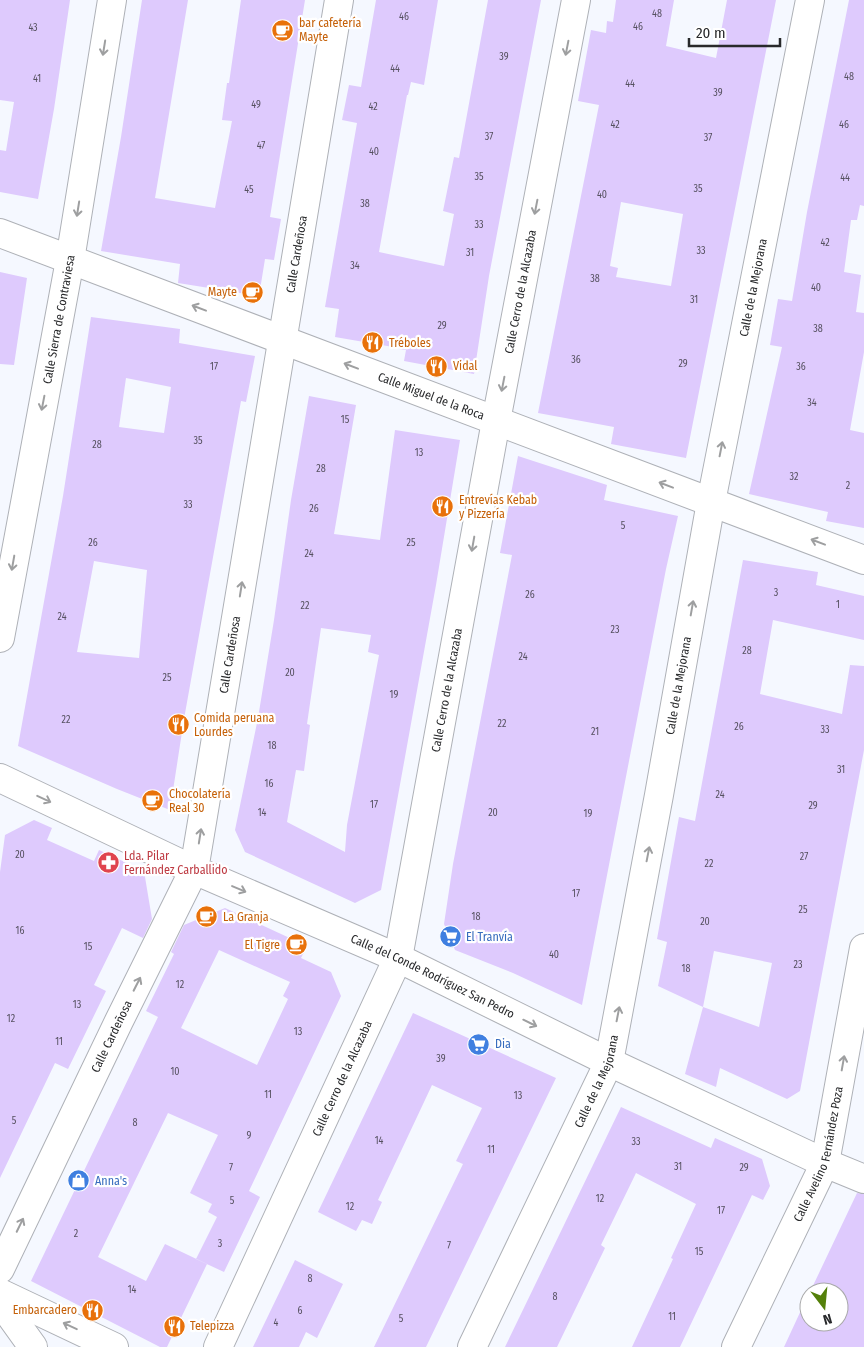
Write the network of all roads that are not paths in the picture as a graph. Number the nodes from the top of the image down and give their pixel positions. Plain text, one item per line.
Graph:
1 (112, 0) edge
2 (339, 0) edge
3 (576, 0) edge
4 (810, 0) edge
5 (0, 233) edge
6 (70, 260) junction
7 (282, 339) junction
8 (496, 420) junction
9 (711, 502) junction
10 (864, 560) edge
11 (0, 638) edge
12 (0, 778) edge
13 (194, 870) junction
14 (864, 948) edge
15 (398, 958) junction
16 (609, 1062) junction
17 (825, 1163) junction
18 (864, 1179) edge
19 (0, 1269) edge
20 (0, 1293) edge
21 (0, 1301) edge
22 (33, 1347) edge
23 (114, 1347) edge
24 (218, 1347) edge
25 (472, 1347) edge
26 (736, 1347) edge

1 -> 6 street, Calle Sierra de Contraviesa
2 - 7 street, Calle Cardeñosa
3 -> 8 street, Calle Cerro de la Alcazaba
9 -> 4 street, Calle de la Mejorana
5 - 6 street, Calle Miguel de la Roca
7 -> 6 street, Calle Miguel de la Roca
6 -> 11 street, Calle Sierra de Contraviesa
8 -> 7 street, Calle Miguel de la Roca
13 -> 7 street, Calle Cardeñosa
9 -> 8 street, Calle Miguel de la Roca
8 -> 15 street, Calle Cerro de la Alcazaba
10 -> 9 street, Calle Miguel de la Roca
16 -> 9 street, Calle de la Mejorana
12 -> 13 street, Calle del Conde Rodríguez San Pedro
13 -> 15 street, Calle del Conde Rodríguez San Pedro
19 -> 13 street, Calle Cardeñosa
17 -> 14 street, Calle Avelino Fernández Poza
15 -> 16 street, Calle del Conde Rodríguez San Pedro
15 - 24 street, Calle Cerro de la Alcazaba
16 - 17 street, Calle del Conde Rodríguez San Pedro
16 - 25 street, Calle de la Mejorana
17 - 18 street, Calle del Conde Rodríguez San Pedro
17 - 26 street, Calle Avelino Fernández Poza
23 -> 20 street
21 - 22 street

